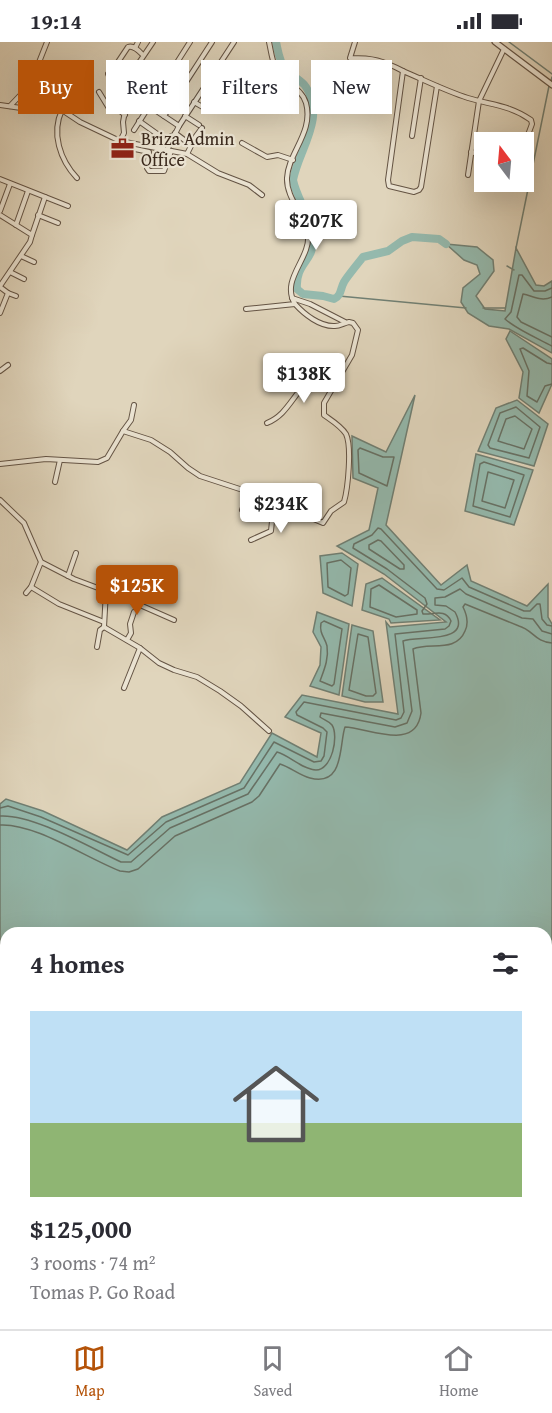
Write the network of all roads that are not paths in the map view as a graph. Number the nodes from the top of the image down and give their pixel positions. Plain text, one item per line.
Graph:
1 (47, 42) edge
2 (138, 42) edge
3 (153, 42) edge
4 (190, 42) edge
5 (212, 42) edge
6 (234, 42) edge
7 (269, 42) edge
8 (355, 42) edge
9 (495, 42) edge
10 (135, 48) junction
11 (504, 49) junction
12 (143, 55) junction
13 (118, 60) edge
14 (140, 60) edge
15 (178, 60) edge
16 (402, 71) junction
17 (421, 78) junction
18 (552, 85) edge
19 (437, 86) junction
20 (99, 92) dead end
21 (479, 101) junction
22 (194, 102) junction
23 (0, 105) edge
24 (10, 106) junction
25 (201, 106) edge
26 (18, 107) edge
27 (61, 114) edge
28 (69, 114) edge
29 (144, 114) edge
30 (161, 114) edge
31 (125, 115) joint
32 (164, 116) junction
33 (185, 116) junction
34 (139, 121) junction
35 (179, 126) junction
36 (134, 130) dead end
37 (529, 132) edge
38 (174, 134) junction
39 (160, 136) dead end
40 (412, 136) dead end
41 (120, 141) junction
42 (187, 142) dead end
43 (242, 142) dead end
44 (135, 149) dead end
45 (167, 150) junction
46 (471, 152) junction
47 (474, 153) edge
48 (187, 154) junction
49 (293, 160) junction
50 (468, 175) dead end
51 (77, 178) dead end
52 (0, 179) edge
53 (10, 184) junction
54 (28, 191) junction
55 (262, 195) dead end
56 (45, 197) junction
57 (68, 206) dead end
58 (0, 213) edge
59 (38, 215) junction
60 (58, 223) dead end
61 (16, 225) junction
62 (32, 235) junction
63 (21, 256) junction
64 (34, 262) dead end
65 (10, 272) junction
66 (24, 279) dead end
67 (0, 287) edge
68 (8, 293) junction
69 (16, 296) dead end
70 (291, 298) junction
71 (295, 304) junction
72 (246, 309) dead end
73 (0, 313) edge
74 (345, 322) junction
75 (8, 365) dead end
76 (0, 371) edge
77 (341, 372) junction
78 (134, 405) dead end
79 (267, 423) dead end
80 (123, 431) junction
81 (60, 460) junction
82 (0, 464) edge
83 (55, 482) dead end
84 (249, 493) junction
85 (0, 500) edge
86 (274, 502) junction
87 (242, 510) dead end
88 (251, 540) dead end
89 (76, 554) dead end
90 (41, 562) junction
91 (68, 576) junction
92 (31, 587) junction
93 (26, 593) dead end
94 (107, 593) junction
95 (134, 612) dead end
96 (174, 620) dead end
97 (104, 621) junction
98 (104, 627) junction
99 (127, 640) junction
100 (97, 647) dead end
101 (140, 648) junction
102 (124, 688) dead end
103 (269, 731) dead end

1 - 24 street
2 - 10 street
3 - 12 street
4 - 15 street
5 - 32 street
6 - 22 street
7 - 49 street
8 - 16 street
9 - 11 street
10 - 12 street
10 - 13 street
11 - 18 street
11 - 21 street
12 - 14 street
16 - 17 street
16 - 19 street
17 - 19 street
17 - 40 street
19 - 21 street
20 - 31 street
21 - 37 street
21 - 46 street
22 - 25 street
22 - 33 street
23 - 24 street
24 - 26 street
27 - 51 street
28 - 41 street
29 - 34 street
30 - 32 street
31 - 41 street
32 - 35 street
33 - 35 street
33 - 48 street
34 - 36 street
34 - 39 street
35 - 38 street
38 - 42 street
38 - 45 street
41 - 45 street
43 - 49 street
44 - 45 street
45 - 48 street
46 - 47 street
46 - 50 street
48 - 55 street
49 - 70 street
52 - 53 street
53 - 54 street
53 - 58 street
54 - 56 street
54 - 61 street
56 - 57 street
56 - 59 street
58 - 61 street
59 - 60 street
59 - 62 street
61 - 62 street
62 - 63 street
63 - 64 street
63 - 65 street
65 - 66 street
65 - 67 street
67 - 68 street
68 - 69 street
68 - 73 street
70 - 71 street
70 - 74 street
71 - 72 street
71 - 74 street
74 - 77 street
75 - 76 street
77 - 79 street
77 - 86 street
78 - 80 street
80 - 81 street
80 - 84 street
81 - 82 street
81 - 83 street
84 - 86 street
84 - 87 street
85 - 90 street
86 - 88 street
89 - 91 street
90 - 91 street
90 - 92 street
91 - 94 street
92 - 93 street
92 - 97 street
94 - 96 street
94 - 97 street
95 - 99 street
97 - 98 street
98 - 99 street
98 - 100 street
99 - 101 street
101 - 102 street
101 - 103 street

